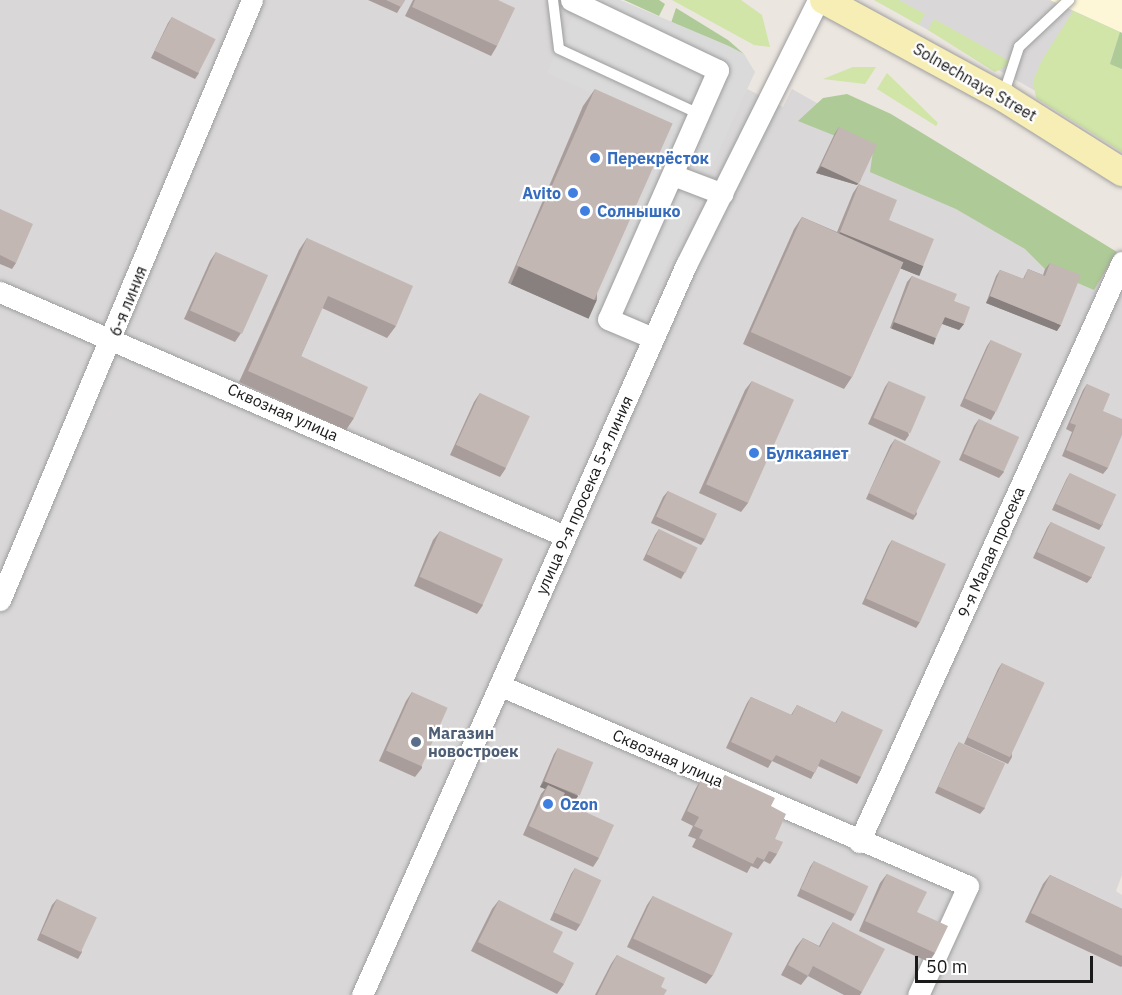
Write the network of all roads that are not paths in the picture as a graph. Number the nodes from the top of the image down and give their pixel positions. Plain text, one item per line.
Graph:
1 (252, 0) edge
2 (553, 0) edge
3 (571, 0) edge
4 (818, 0) edge
5 (824, 0) edge
6 (1069, 0) edge
7 (1003, 97) junction
8 (699, 114) junction
9 (1122, 172) edge
10 (673, 175) junction
11 (723, 194) junction
12 (1122, 262) edge
13 (0, 292) edge
14 (113, 337) junction
15 (653, 338) junction
16 (565, 536) junction
17 (0, 600) edge
18 (501, 686) junction
19 (859, 842) junction
20 (362, 995) edge
21 (918, 995) edge

1 - 14 street, 6-я линия
2 - 8 lane
3 - 8 street
4 - 11 street, улица 9-я просека 5-я линия
5 - 7 main road, Solnechnaya Street
6 - 7 lane
7 - 9 main road, Solnechnaya Street
8 - 10 street
10 - 11 street
10 - 15 street
11 - 15 street, улица 9-я просека 5-я линия
12 - 19 street, 9-я Малая просека
13 - 14 street, Сквозная улица
14 - 16 street, Сквозная улица
14 - 17 street, 6-я линия
15 - 16 street, улица 9-я просека 5-я линия
16 - 18 street, улица 9-я просека 5-я линия
18 - 19 street, Сквозная улица
18 - 20 street, улица 9-я просека 5-я линия
19 - 21 street, Сквозная улица

